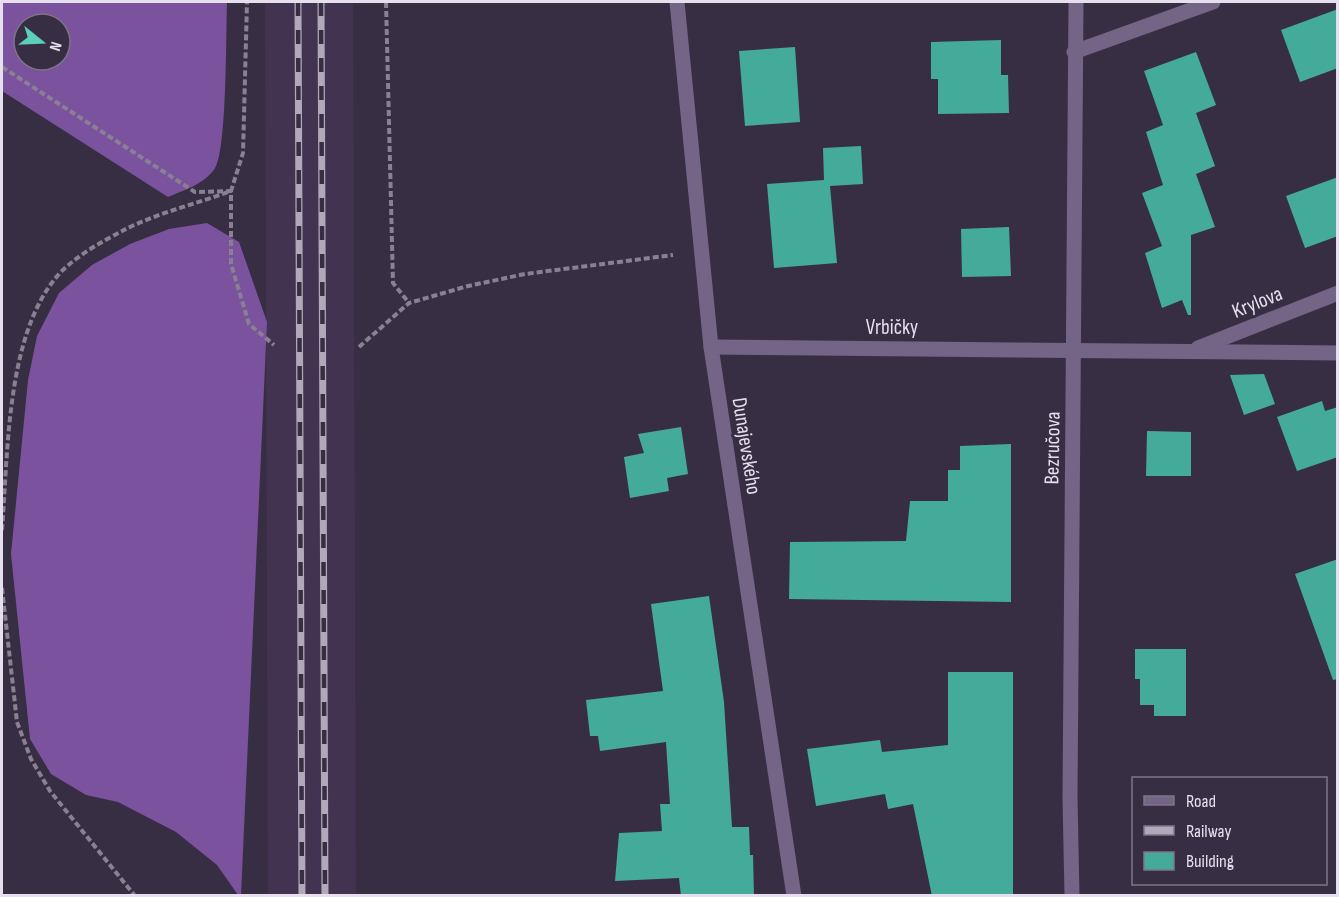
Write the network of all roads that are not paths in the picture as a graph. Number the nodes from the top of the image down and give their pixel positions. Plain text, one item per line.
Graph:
1 (676, 2) edge
2 (1076, 2) edge
3 (1213, 2) edge
4 (1074, 52) junction
5 (1338, 293) edge
6 (711, 347) junction
7 (1074, 349) junction
8 (1191, 350) junction
9 (1338, 353) edge
10 (794, 896) edge
11 (1072, 896) edge

1 - 6 street, Dunajevského
2 - 4 street, Bezručova
3 - 4 street
4 - 7 street, Bezručova
5 - 8 street, Krylova
6 - 7 street, Vrbičky
6 - 10 street, Dunajevského
7 - 8 street, Krylova
7 - 11 street, Bezručova
8 - 9 street, Krylova

